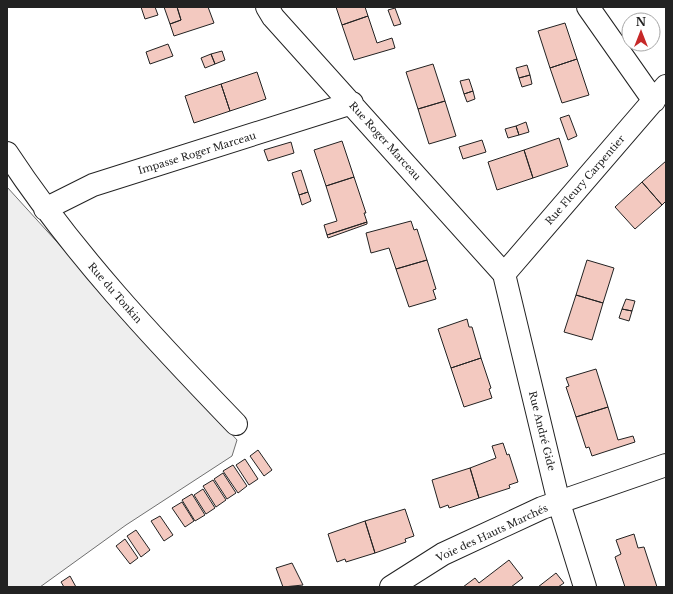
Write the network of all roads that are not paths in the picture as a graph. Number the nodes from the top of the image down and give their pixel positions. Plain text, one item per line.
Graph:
1 (267, 7) edge
2 (588, 7) edge
3 (660, 93) edge
4 (352, 103) junction
5 (7, 153) edge
6 (45, 209) junction
7 (504, 274) junction
8 (236, 424) dead end
9 (666, 465) edge
10 (559, 503) junction
11 (391, 587) edge
12 (585, 587) edge

1 - 4 street, Rue Roger Marceau
2 - 3 street
3 - 7 street, Rue Fleury Carpentier
4 - 6 street, Impasse Roger Marceau
4 - 7 street, Rue Roger Marceau
5 - 6 street, Rue du Tonkin
6 - 8 street, Rue du Tonkin
7 - 10 street, Rue André Gide
9 - 10 street, Voie des Hauts Marchés
10 - 11 street, Voie des Hauts Marchés
10 - 12 street, Rue André Gide

